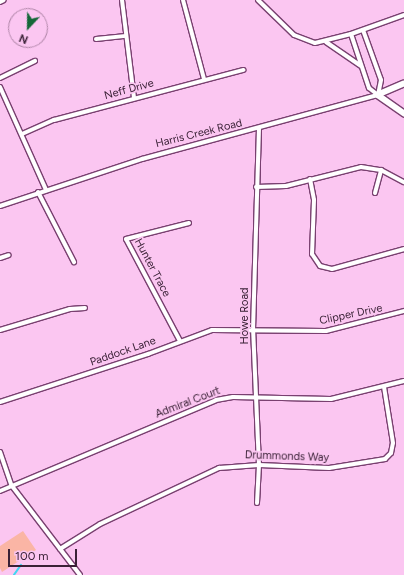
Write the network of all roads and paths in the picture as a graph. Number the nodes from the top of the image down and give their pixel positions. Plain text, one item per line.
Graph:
1 (4, 0) edge
2 (122, 0) edge
3 (183, 0) edge
4 (258, 0) edge
5 (0, 2) edge
6 (404, 15) edge
7 (363, 30) junction
8 (351, 34) junction
9 (126, 36) junction
10 (96, 39) dead end
11 (325, 42) junction
12 (35, 61) dead end
13 (361, 66) junction
14 (243, 70) dead end
15 (0, 78) edge
16 (204, 78) junction
17 (404, 84) edge
18 (0, 87) edge
19 (378, 94) junction
20 (134, 98) junction
21 (404, 113) edge
22 (259, 129) junction
23 (22, 134) junction
24 (381, 170) junction
25 (310, 179) junction
26 (404, 182) edge
27 (256, 187) junction
28 (46, 190) junction
29 (38, 192) junction
30 (375, 193) dead end
31 (0, 206) edge
32 (189, 223) dead end
33 (404, 249) edge
34 (9, 255) dead end
35 (0, 258) edge
36 (74, 262) dead end
37 (85, 308) dead end
38 (404, 311) edge
39 (0, 330) edge
40 (253, 330) junction
41 (180, 341) junction
42 (404, 382) edge
43 (384, 387) junction
44 (256, 397) junction
45 (0, 402) edge
46 (0, 452) edge
47 (259, 465) junction
48 (12, 486) junction
49 (0, 491) edge
50 (257, 503) dead end
51 (60, 549) junction
52 (80, 575) edge

1 - 5 street
2 - 9 street
3 - 16 street
4 - 11 street
6 - 7 street
7 - 8 street
7 - 19 street
8 - 11 street
8 - 13 street
9 - 10 street
9 - 20 street
11 - 13 street
12 - 15 street
13 - 19 street
14 - 16 street, Neff Drive
16 - 20 street, Neff Drive
17 - 19 street, Harris Creek Road
18 - 23 street
19 - 21 street
19 - 22 street, Harris Creek Road
20 - 23 street, Neff Drive
22 - 27 street, Howe Road
22 - 28 street, Harris Creek Road
23 - 28 street
24 - 25 street
24 - 26 street
24 - 30 street
25 - 27 street
25 - 33 street
27 - 40 street, Howe Road
28 - 29 street, Harris Creek Road
29 - 31 street, Harris Creek Road
29 - 36 street
32 - 41 street, Hunter Trace
34 - 35 street
37 - 39 street
38 - 40 street, Clipper Drive
40 - 41 street, Paddock Lane
40 - 44 street, Howe Road
41 - 45 street, Paddock Lane
42 - 43 street, Admiral Court
43 - 44 street, Admiral Court
43 - 47 street, Drummonds Way
44 - 47 street, Howe Road
44 - 48 street, Admiral Court
46 - 48 street
47 - 50 street, Howe Road
47 - 51 street, Drummonds Way
48 - 49 street, Admiral Court
48 - 51 street
51 - 52 street

